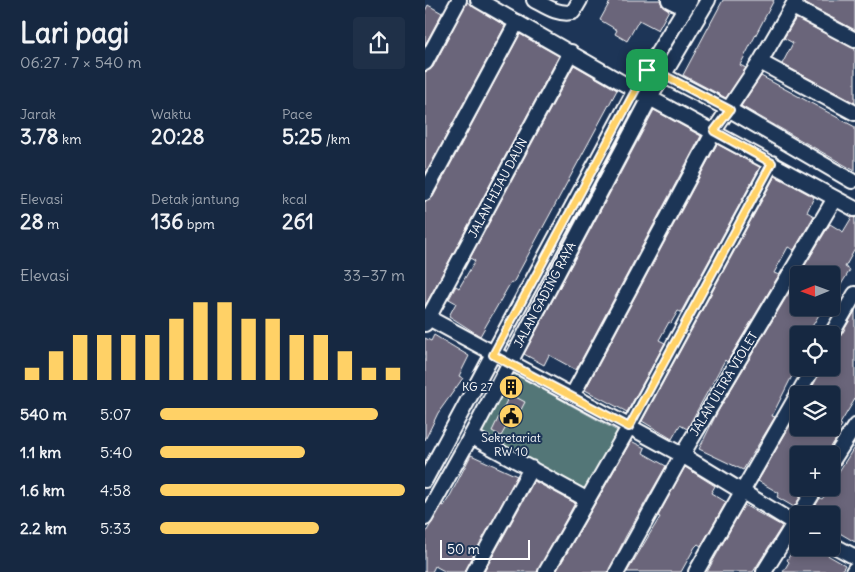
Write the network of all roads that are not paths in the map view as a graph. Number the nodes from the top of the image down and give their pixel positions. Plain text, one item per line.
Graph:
1 (459, 0) edge
2 (478, 0) edge
3 (534, 0) edge
4 (579, 0) edge
5 (669, 0) edge
6 (708, 0) edge
7 (794, 3) edge
8 (688, 4) edge
9 (517, 22) junction
10 (855, 40) edge
11 (571, 52) junction
12 (760, 62) junction
13 (425, 63) edge
14 (649, 67) junction
15 (662, 77) junction
16 (634, 92) junction
17 (651, 96) junction
18 (728, 111) junction
19 (643, 112) junction
20 (855, 113) edge
21 (716, 130) junction
22 (772, 163) junction
23 (852, 182) dead end
24 (425, 193) edge
25 (835, 198) junction
26 (855, 209) edge
27 (855, 294) edge
28 (426, 320) edge
29 (836, 326) edge
30 (493, 355) junction
31 (509, 364) junction
32 (808, 376) edge
33 (572, 396) junction
34 (855, 426) edge
35 (629, 427) junction
36 (471, 436) junction
37 (840, 449) edge
38 (682, 455) junction
39 (531, 468) junction
40 (425, 480) edge
41 (742, 490) junction
42 (586, 499) junction
43 (425, 518) edge
44 (790, 520) edge
45 (790, 533) edge
46 (840, 549) edge
47 (855, 557) edge
48 (474, 572) edge
49 (546, 572) edge
50 (617, 572) edge
51 (696, 572) edge
52 (764, 572) edge

1 - 13 street
2 - 9 street
3 - 4 street
5 - 8 street
6 - 15 street, JALAN GADING RAYA
7 - 10 street
7 - 12 street
8 - 14 street, JALAN GADING RAYA
9 - 11 street
9 - 24 street
11 - 16 street
11 - 28 street, JALAN HIJAU DAUN
12 - 18 street
12 - 20 street
14 - 15 street
14 - 16 street, JALAN GADING RAYA
15 - 17 street, JALAN GADING RAYA
15 - 18 street
16 - 17 street
16 - 19 street
16 - 30 street, JALAN GADING RAYA
17 - 19 street, JALAN GADING RAYA
17 - 21 street
18 - 21 street
18 - 23 street
19 - 31 street, JALAN GADING RAYA
21 - 22 street
21 - 33 street
22 - 25 street
22 - 35 street
25 - 26 street
25 - 38 street, JALAN ULTRA VIOLET
27 - 29 street
28 - 30 street
30 - 31 street
30 - 40 street, JALAN GADING RAYA
31 - 33 street
31 - 36 street, JALAN GADING RAYA
32 - 41 street
33 - 35 street
34 - 37 street
35 - 38 street
35 - 42 street
36 - 39 street
36 - 43 street, JALAN GADING RAYA
38 - 41 street
38 - 50 street, JALAN ULTRA VIOLET
39 - 42 street
39 - 48 street
41 - 44 street
41 - 51 street
42 - 49 street
45 - 52 street
46 - 47 street

